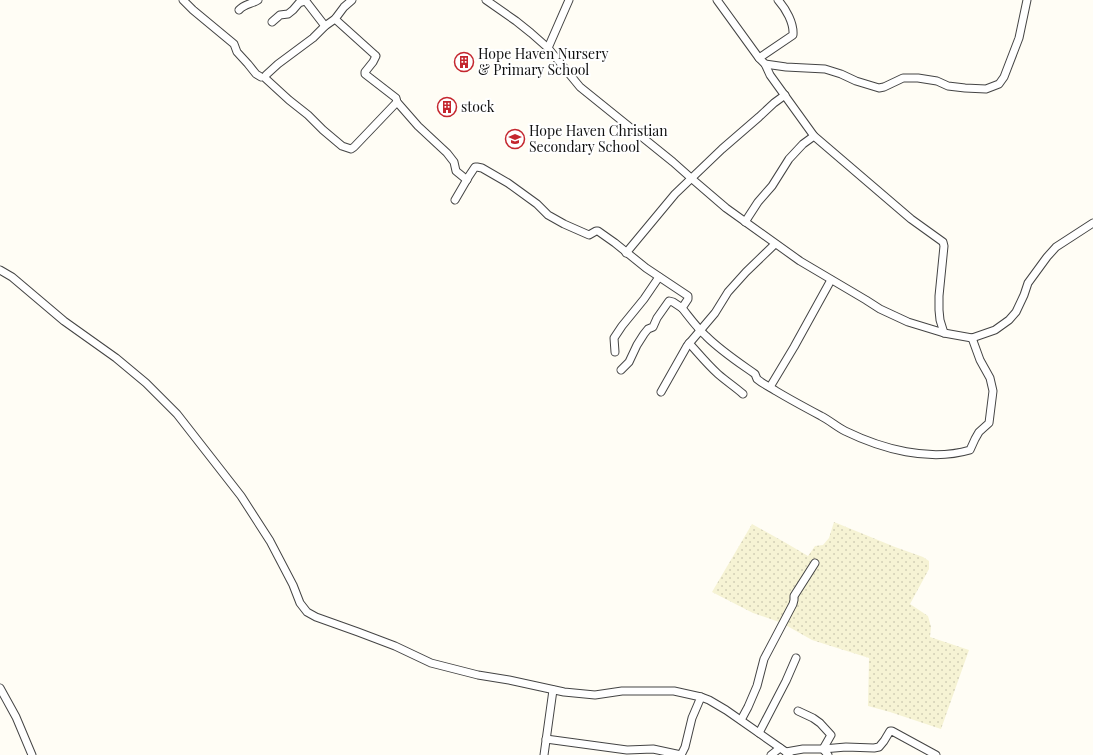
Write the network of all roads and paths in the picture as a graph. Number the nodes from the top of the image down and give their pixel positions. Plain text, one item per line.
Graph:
1 (258, 0) edge
2 (305, 0) edge
3 (352, 0) edge
4 (486, 0) edge
5 (569, 0) edge
6 (717, 0) edge
7 (778, 0) edge
8 (1027, 0) edge
9 (187, 1) edge
10 (239, 10) dead end
11 (335, 19) junction
12 (272, 22) dead end
13 (325, 26) junction
14 (548, 48) junction
15 (759, 58) junction
16 (765, 64) junction
17 (261, 77) dead end
18 (784, 95) junction
19 (397, 102) junction
20 (814, 136) junction
21 (691, 178) junction
22 (467, 180) junction
23 (455, 200) dead end
24 (745, 222) junction
25 (1093, 223) edge
26 (775, 244) junction
27 (626, 253) junction
28 (0, 270) edge
29 (658, 277) junction
30 (831, 280) junction
31 (682, 308) junction
32 (700, 330) junction
33 (944, 333) junction
34 (972, 338) junction
35 (689, 343) junction
36 (615, 352) dead end
37 (621, 370) dead end
38 (770, 387) junction
39 (661, 392) dead end
40 (743, 394) dead end
41 (815, 563) dead end
42 (796, 658) dead end
43 (0, 688) edge
44 (553, 690) junction
45 (701, 697) junction
46 (798, 711) dead end
47 (741, 720) junction
48 (759, 733) junction
49 (546, 739) junction
50 (785, 752) edge
51 (825, 752) edge
52 (32, 755) edge
53 (544, 755) edge
54 (681, 755) edge
55 (771, 755) edge
56 (936, 755) edge

1 - 10 street
2 - 12 street
2 - 13 street
3 - 11 street
4 - 14 street
5 - 14 street
6 - 15 street
7 - 15 street
8 - 16 street
9 - 17 street
11 - 13 street
11 - 19 street
13 - 19 street
14 - 21 street
15 - 16 street
16 - 18 street
18 - 20 street
18 - 21 street
19 - 22 street
20 - 24 street
20 - 33 street
21 - 24 street
21 - 27 street
22 - 23 street
22 - 27 street
24 - 26 street
25 - 34 street
26 - 30 street
26 - 32 street
27 - 29 street
28 - 44 street
29 - 31 street
29 - 36 street
30 - 33 street
30 - 38 street
31 - 32 street
31 - 37 street
32 - 35 street
32 - 38 street
33 - 34 street
34 - 38 street
35 - 39 street
35 - 40 street
41 - 47 street
42 - 48 street
43 - 52 street
44 - 45 street
44 - 49 street
45 - 47 street
45 - 54 street
46 - 51 street
47 - 48 street
48 - 50 street
49 - 53 street
49 - 54 street
50 - 51 street
50 - 55 street
51 - 56 street

